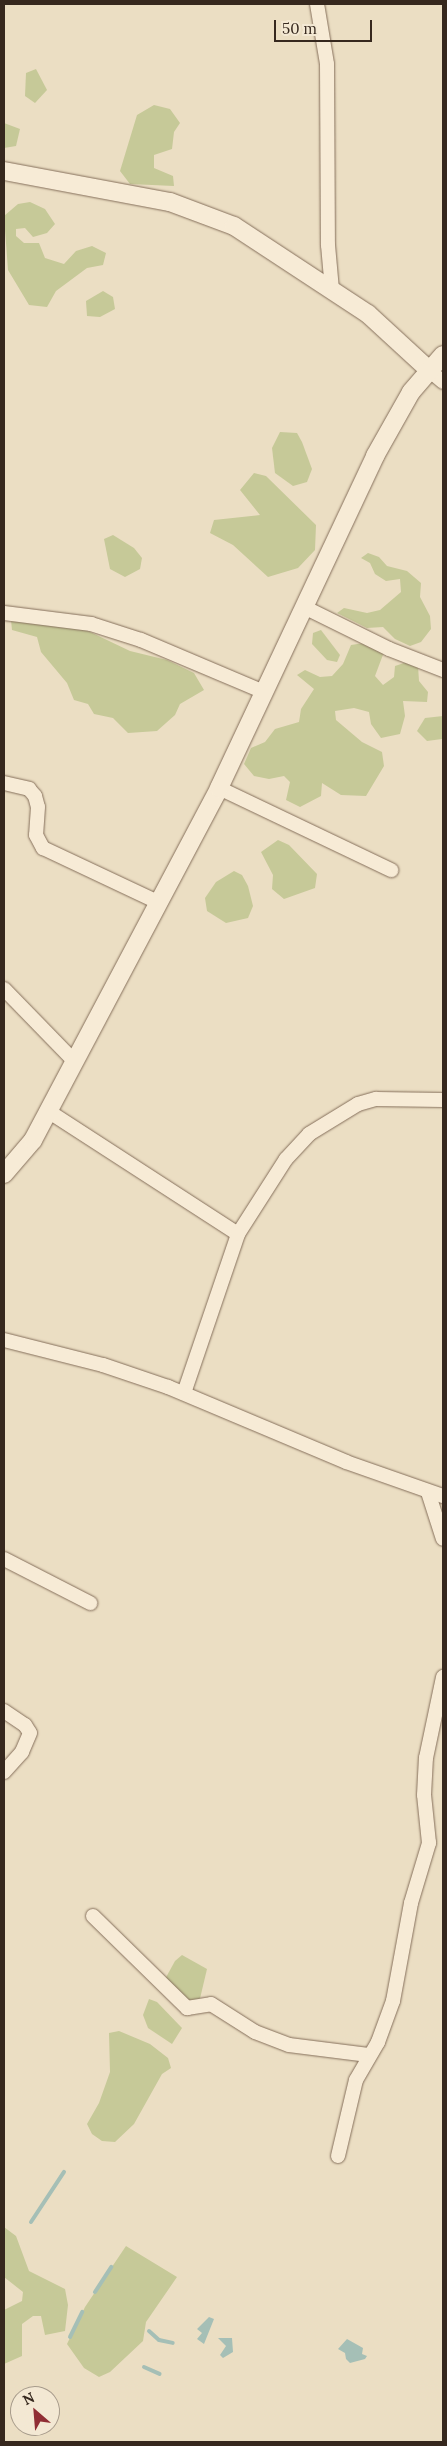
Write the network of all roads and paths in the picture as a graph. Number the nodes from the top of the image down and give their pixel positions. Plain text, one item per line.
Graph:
1 (317, 4) edge
2 (4, 171) edge
3 (332, 290) junction
4 (443, 356) edge
5 (437, 376) edge
6 (304, 607) junction
7 (4, 613) edge
8 (443, 670) edge
9 (264, 692) junction
10 (4, 784) edge
11 (219, 788) junction
12 (391, 870) dead end
13 (158, 902) junction
14 (4, 989) edge
15 (73, 1060) junction
16 (443, 1100) edge
17 (48, 1112) junction
18 (4, 1174) edge
19 (238, 1234) junction
20 (4, 1340) edge
21 (184, 1393) junction
22 (428, 1492) junction
23 (443, 1496) edge
24 (443, 1539) edge
25 (4, 1559) edge
26 (90, 1602) dead end
27 (443, 1677) edge
28 (4, 1711) edge
29 (4, 1772) edge
30 (93, 1916) dead end
31 (368, 2056) junction
32 (338, 2156) dead end

1 - 3 street
2 - 3 street
3 - 5 street
4 - 5 street
5 - 6 street
6 - 8 street
6 - 9 street
7 - 9 street
9 - 11 street
10 - 13 street
11 - 12 street
11 - 13 street
13 - 15 street
14 - 15 street
15 - 17 street
16 - 19 street
17 - 18 street
17 - 19 street
19 - 21 street
20 - 21 street
21 - 22 street
22 - 23 street
22 - 24 street
25 - 26 street
27 - 31 street
28 - 29 street
30 - 31 street
31 - 32 street

